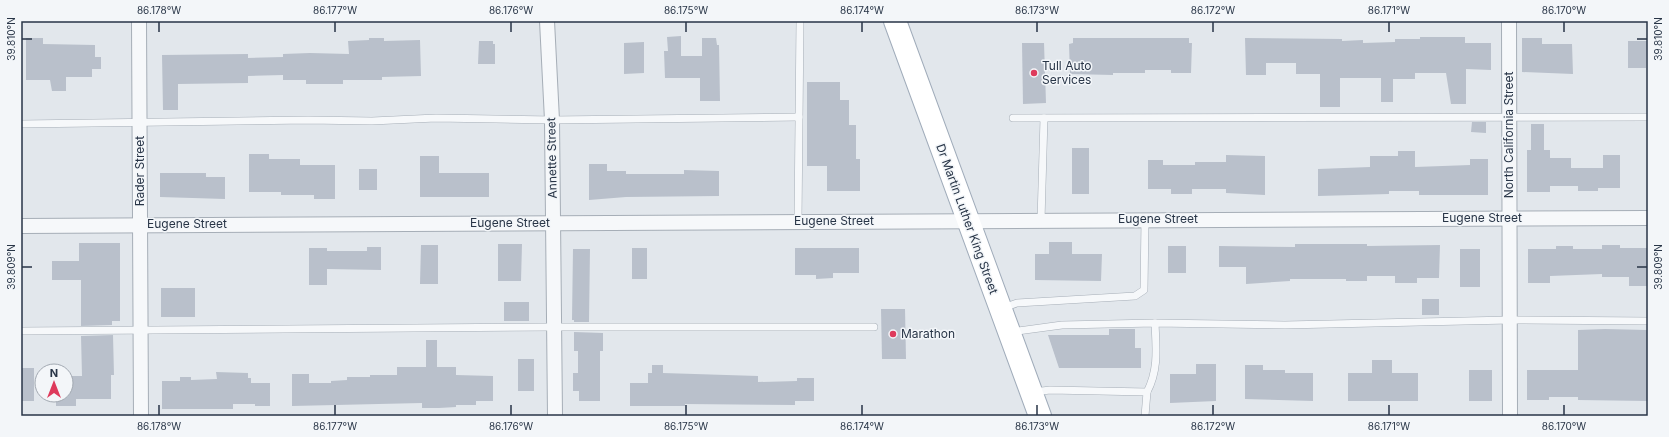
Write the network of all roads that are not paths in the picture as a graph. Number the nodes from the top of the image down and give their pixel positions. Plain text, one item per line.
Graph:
1 (139, 21) edge
2 (547, 21) edge
3 (800, 21) edge
4 (895, 21) edge
5 (1509, 21) edge
6 (799, 117) junction
7 (1509, 117) junction
8 (1648, 117) edge
9 (1013, 118) dead end
10 (1044, 118) junction
11 (552, 120) junction
12 (139, 121) junction
13 (21, 124) edge
14 (1509, 218) junction
15 (1648, 218) edge
16 (1145, 219) junction
17 (967, 220) junction
18 (1041, 220) junction
19 (798, 221) junction
20 (553, 223) junction
21 (140, 224) junction
22 (21, 226) edge
23 (1000, 309) junction
24 (1510, 320) junction
25 (1648, 321) edge
26 (1156, 323) junction
27 (554, 327) junction
28 (874, 327) dead end
29 (141, 330) junction
30 (21, 331) edge
31 (1009, 332) junction
32 (1032, 392) junction
33 (1147, 392) junction
34 (141, 416) edge
35 (555, 416) edge
36 (1040, 416) edge
37 (1145, 416) edge
38 (1510, 416) edge

1 - 12 street, Rader Street
2 - 11 street, Annette Street
3 - 6 lane
4 - 17 main road, Dr Martin Luther King Street
5 - 7 street, North California Street
6 - 11 lane
6 - 19 lane
7 - 8 lane
7 - 10 lane
7 - 14 street, North California Street
9 - 10 lane
10 - 18 lane
11 - 12 lane
11 - 20 street, Annette Street
12 - 13 lane
12 - 21 street, Rader Street
14 - 15 street, Eugene Street
14 - 16 street, Eugene Street
14 - 24 street, North California Street
16 - 18 street, Eugene Street
16 - 23 lane
17 - 18 street, Eugene Street
17 - 19 street, Eugene Street
17 - 23 main road, Dr Martin Luther King Street
19 - 20 street, Eugene Street
20 - 21 street, Eugene Street
20 - 27 street, Annette Street
21 - 22 street, Eugene Street
21 - 29 street, Rader Street
23 - 31 main road, Dr Martin Luther King Street
24 - 25 lane
24 - 26 lane
24 - 38 street, North California Street
26 - 31 lane
26 - 33 lane
27 - 28 lane
27 - 29 lane
27 - 35 street, Annette Street
29 - 30 lane
29 - 34 street, Rader Street
31 - 32 main road, Dr Martin Luther King Street
32 - 33 lane
32 - 36 main road, Dr Martin Luther King Street
33 - 37 lane

